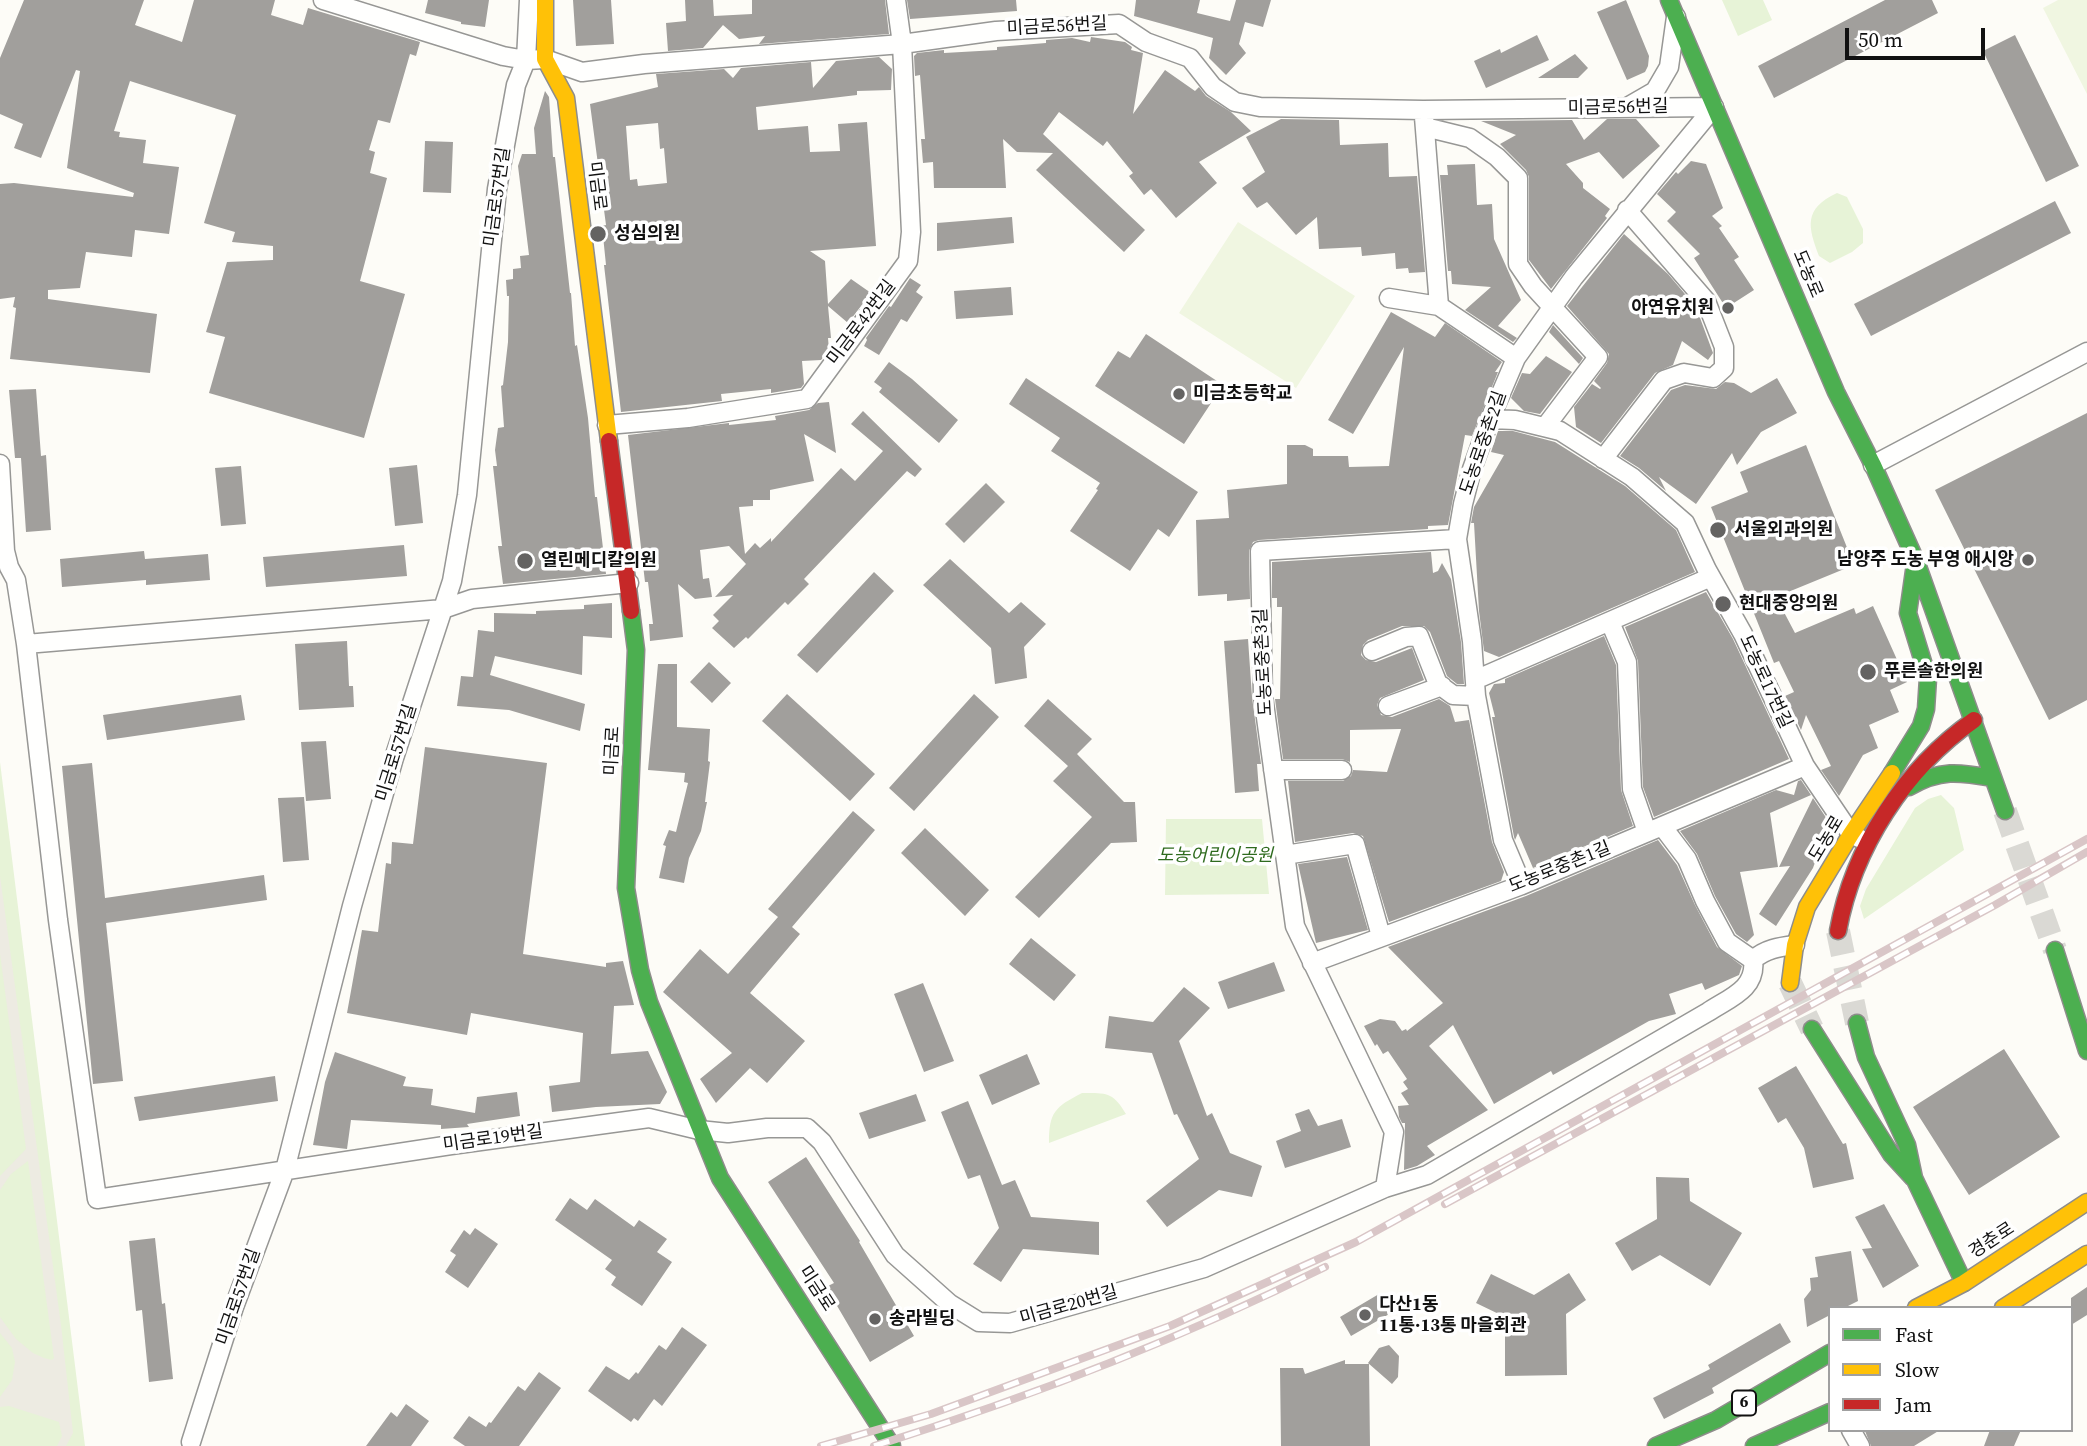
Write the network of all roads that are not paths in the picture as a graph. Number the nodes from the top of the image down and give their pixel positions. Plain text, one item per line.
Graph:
1 (323, 0) edge
2 (529, 0) edge
3 (545, 0) edge
4 (895, 0) edge
5 (1669, 0) edge
6 (1676, 17) junction
7 (902, 44) junction
8 (545, 59) junction
9 (526, 60) junction
10 (516, 85) junction
11 (1714, 107) junction
12 (1626, 108) junction
13 (1424, 119) junction
14 (1627, 210) junction
15 (1390, 298) dead end
16 (1439, 306) junction
17 (1552, 307) junction
18 (2087, 352) edge
19 (1516, 358) junction
20 (1490, 419) junction
21 (607, 425) junction
22 (1545, 427) junction
23 (1603, 458) junction
24 (0, 464) edge
25 (1872, 465) junction
26 (1457, 539) junction
27 (1916, 561) junction
28 (1710, 577) junction
29 (629, 583) junction
30 (443, 609) junction
31 (1610, 622) junction
32 (26, 644) junction
33 (1373, 651) dead end
34 (1442, 686) junction
35 (1476, 688) junction
36 (1388, 706) dead end
37 (1975, 720) junction
38 (1805, 766) junction
39 (1273, 770) junction
40 (1342, 770) dead end
41 (1993, 778) junction
42 (1902, 791) junction
43 (2005, 811) tunnel mouth
44 (1655, 829) junction
45 (1851, 834) junction
46 (1869, 843) junction
47 (1285, 855) junction
48 (1522, 885) junction
49 (1838, 930) tunnel mouth
50 (1381, 936) junction
51 (1796, 945) junction
52 (2055, 950) tunnel mouth
53 (1753, 960) junction
54 (1312, 963) junction
55 (1790, 983) tunnel mouth
56 (1857, 1023) tunnel mouth
57 (1812, 1029) tunnel mouth
58 (2087, 1051) edge
59 (699, 1130) junction
60 (285, 1170) junction
61 (1914, 1178) junction
62 (1385, 1188) junction
63 (2087, 1202) edge
64 (2087, 1254) edge
65 (1964, 1283) junction
66 (1920, 1306) edge
67 (2006, 1306) edge
68 (1828, 1354) edge
69 (1828, 1413) edge
70 (191, 1442) dead end
71 (892, 1446) edge
72 (1656, 1446) edge
73 (1755, 1446) edge

1 - 9 street
2 - 9 street, 미금로57번길
3 - 8 street, 미금로
4 - 7 street, 미금로42번길
5 - 6 street, 도농로
6 - 11 street, 도농로
6 - 12 street
7 - 8 street, 미금로56번길
7 - 13 street, 미금로56번길
7 - 21 street, 미금로42번길
8 - 9 street
8 - 10 street
8 - 21 street, 미금로
9 - 10 street, 미금로57번길
10 - 30 street, 미금로57번길
11 - 12 street, 미금로56번길
11 - 14 street, 도농로중촌2길
11 - 25 street, 도농로
12 - 13 street, 미금로56번길
13 - 16 street
13 - 17 street
14 - 17 street, 도농로중촌2길
14 - 23 street
15 - 16 street
16 - 19 street
17 - 19 street, 도농로중촌2길
17 - 22 street
18 - 25 street
19 - 20 street, 도농로중촌2길
20 - 22 street, 도농로17번길
20 - 26 street, 도농로중촌2길
21 - 29 street, 미금로
22 - 23 street, 도농로17번길
23 - 28 street, 도농로17번길
24 - 32 street
25 - 27 street, 도농로
26 - 35 street, 도농로중촌2길
26 - 39 street, 도농로중촌3길
27 - 37 street, 도농로
27 - 45 street, 도농로
28 - 31 street
28 - 38 street, 도농로17번길
29 - 30 street
29 - 59 street, 미금로
30 - 32 street
30 - 60 street, 미금로57번길
31 - 35 street
31 - 44 street
32 - 60 street, 미금로19번길
33 - 34 street
34 - 35 street
34 - 36 street
35 - 48 street, 도농로중촌2길
37 - 41 street, 도농로
37 - 42 street
38 - 44 street, 도농로중촌1길
38 - 45 street, 도농로17번길
39 - 40 street
39 - 47 street, 도농로중촌3길
41 - 42 street
41 - 43 street, 도농로
42 - 46 street
44 - 48 street, 도농로중촌1길
44 - 53 street
45 - 46 street, 도농로17번길
45 - 51 street, 도농로
46 - 49 street
47 - 50 street
47 - 54 street, 도농로중촌3길
48 - 50 street, 도농로중촌1길
50 - 54 street, 도농로중촌1길
51 - 53 street
51 - 55 street, 도농로
52 - 58 street
53 - 62 street
54 - 62 street, 도농로중촌3길
56 - 61 street
57 - 61 street
59 - 60 street, 미금로19번길
59 - 62 street, 미금로20번길
59 - 71 street, 미금로
60 - 70 street, 미금로57번길
61 - 65 street
63 - 65 street, 경춘로
64 - 67 street
65 - 66 street, 경춘로
68 - 72 street, 6
69 - 73 street

